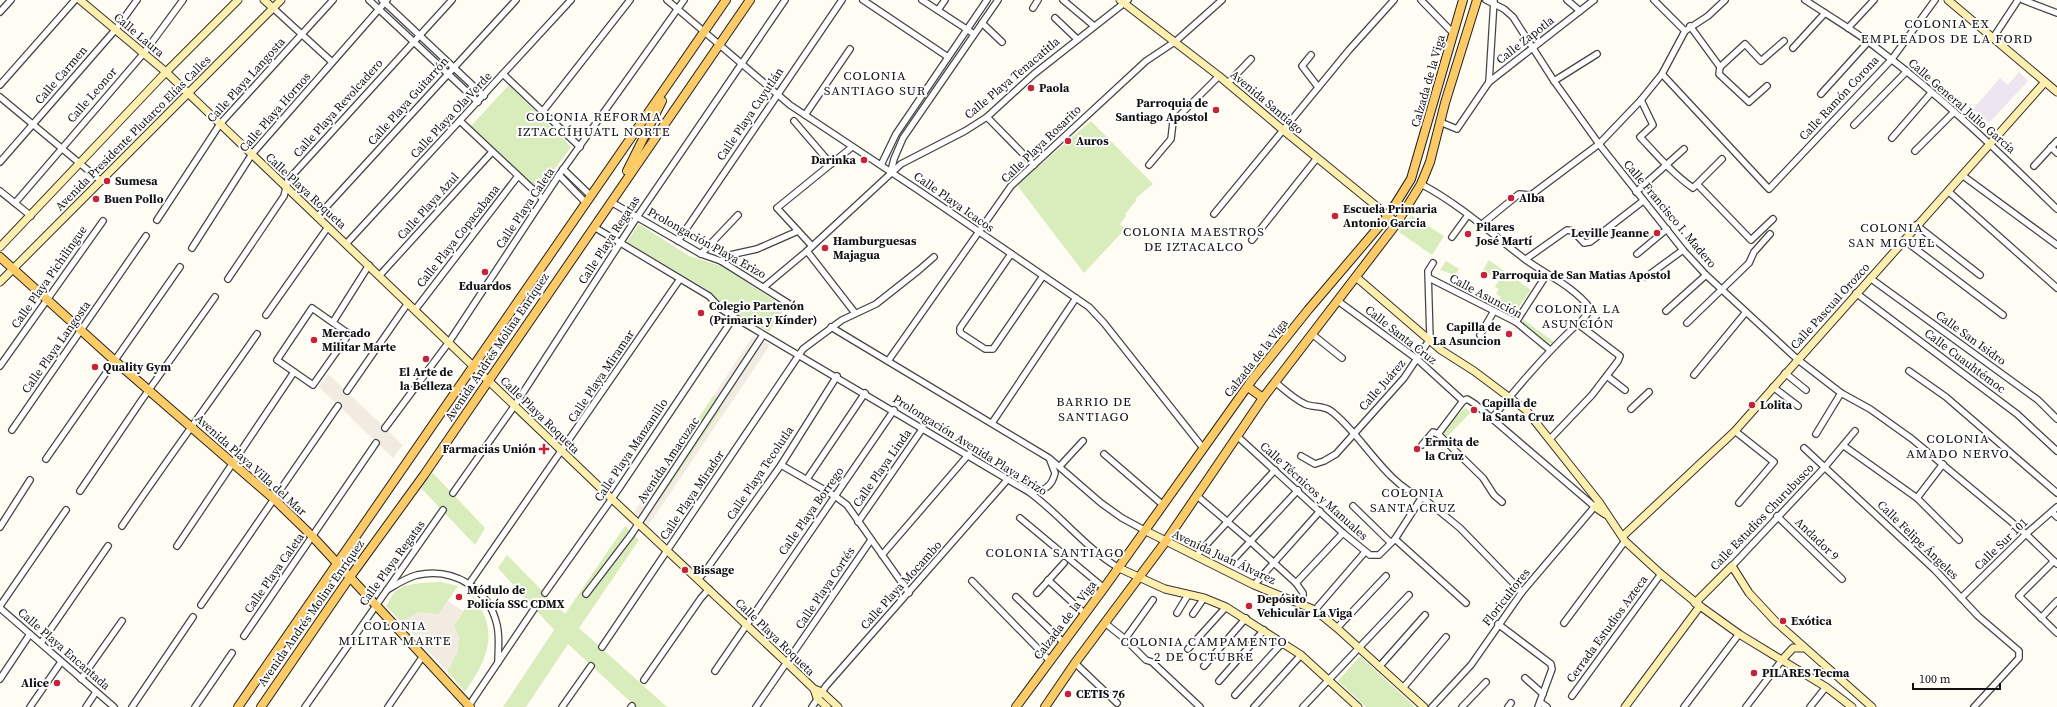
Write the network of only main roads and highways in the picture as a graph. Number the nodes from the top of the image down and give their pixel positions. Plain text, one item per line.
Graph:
1 (726, 0) edge
2 (750, 0) edge
3 (1464, 0) edge
4 (1477, 0) edge
5 (674, 75) junction
6 (1435, 100) junction
7 (1445, 103) junction
8 (613, 200) junction
9 (0, 257) edge
10 (1248, 387) junction
11 (1263, 398) junction
12 (338, 564) junction
13 (350, 577) junction
14 (469, 706) edge
15 (238, 707) edge
16 (261, 707) edge
17 (1016, 707) edge
18 (1045, 707) edge

1 - 5 main road, Avenida Andrés Molina Enríquez
2 - 8 main road, Avenida Andrés Molina Enríquez
3 - 6 main road, Calzada de la Viga
4 - 7 main road, Calzada de la Viga
5 - 8 main road
5 - 12 main road, Avenida Andrés Molina Enríquez
6 - 7 main road
6 - 10 main road, Calzada de la Viga
7 - 11 main road, Calzada de la Viga
8 - 13 main road, Avenida Andrés Molina Enríquez
9 - 12 main road, Avenida Playa Villa del Mar
10 - 11 main road
10 - 17 main road, Calzada de la Viga
11 - 18 main road, Calzada de la Viga
12 - 13 main road, Avenida Playa Villa del Mar
12 - 15 main road, Avenida Andrés Molina Enríquez
13 - 14 main road, Avenida Playa Villa del Mar
13 - 16 main road, Avenida Andrés Molina Enríquez

